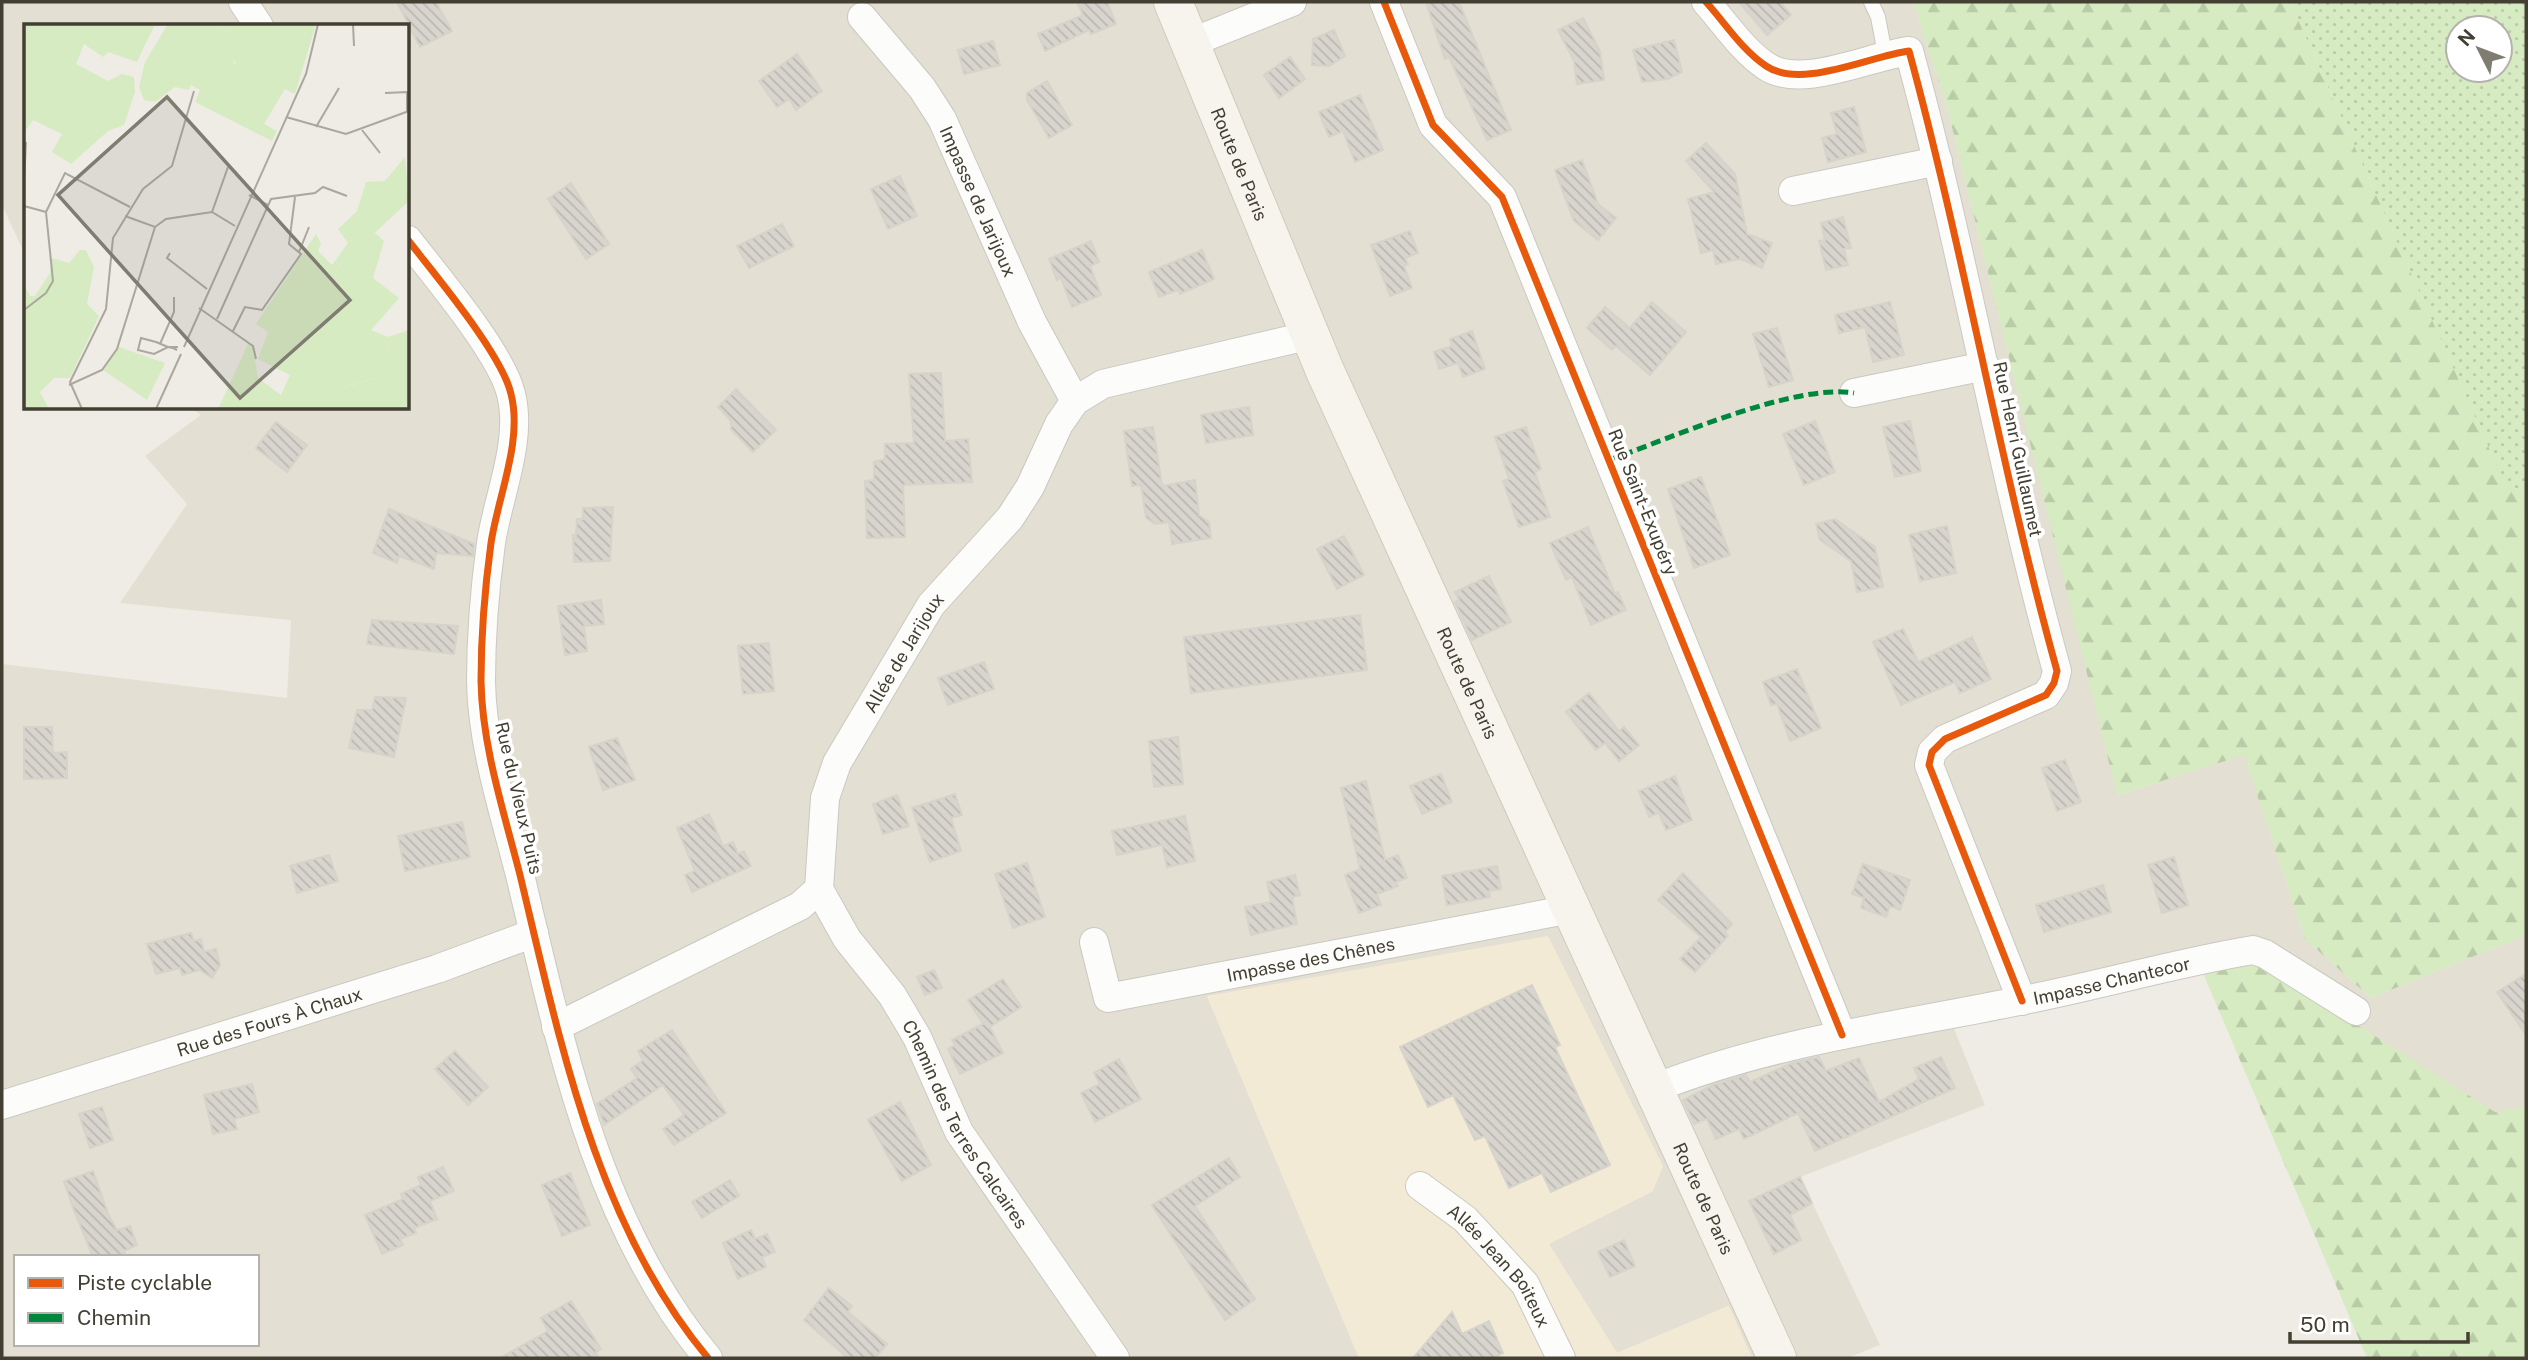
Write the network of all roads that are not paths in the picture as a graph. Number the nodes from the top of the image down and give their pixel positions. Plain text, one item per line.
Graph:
1 (243, 2) edge
2 (1173, 2) edge
3 (1292, 2) edge
4 (1384, 2) edge
5 (1706, 2) edge
6 (1871, 2) edge
7 (862, 17) dead end
8 (258, 24) edge
9 (1190, 43) junction
10 (1885, 54) junction
11 (1938, 160) junction
12 (1793, 191) dead end
13 (410, 243) edge
14 (1311, 335) junction
15 (1985, 366) junction
16 (1854, 393) dead end
17 (1074, 401) junction
18 (819, 889) junction
19 (1571, 909) junction
20 (534, 933) junction
21 (1094, 942) dead end
22 (2022, 1001) junction
23 (2356, 1011) dead end
24 (556, 1027) junction
25 (1842, 1035) junction
26 (1653, 1089) junction
27 (2, 1105) edge
28 (1420, 1186) dead end
29 (708, 1358) edge
30 (1115, 1358) edge
31 (1561, 1358) edge
32 (1777, 1358) edge

1 - 8 street
2 - 9 main road, Route de Paris
3 - 9 street
4 - 25 street, Rue Saint-Exupéry
5 - 10 street
6 - 10 lane
7 - 17 street, Impasse de Jarijoux
9 - 14 main road, Route de Paris
10 - 11 street, Rue Henri Guillaumet
11 - 12 street
11 - 15 street, Rue Henri Guillaumet
13 - 20 street, Rue du Vieux Puits
14 - 17 street, Allée de Jarijoux
14 - 19 main road, Route de Paris
15 - 16 street, Rue Henri Guillaumet
15 - 22 street, Rue Henri Guillaumet
17 - 18 street, Allée de Jarijoux
18 - 24 street
18 - 30 street, Chemin des Terres Calcaires
19 - 21 street, Impasse des Chênes
19 - 26 main road, Route de Paris
20 - 24 street, Rue du Vieux Puits
20 - 27 street, Rue des Fours À Chaux
22 - 23 street, Impasse Chantecor
22 - 25 street, Impasse Chantecor
24 - 29 street, Rue du Vieux Puits
25 - 26 street, Impasse Chantecor
26 - 32 main road, Route de Paris
28 - 31 street, Allée Jean Boiteux

